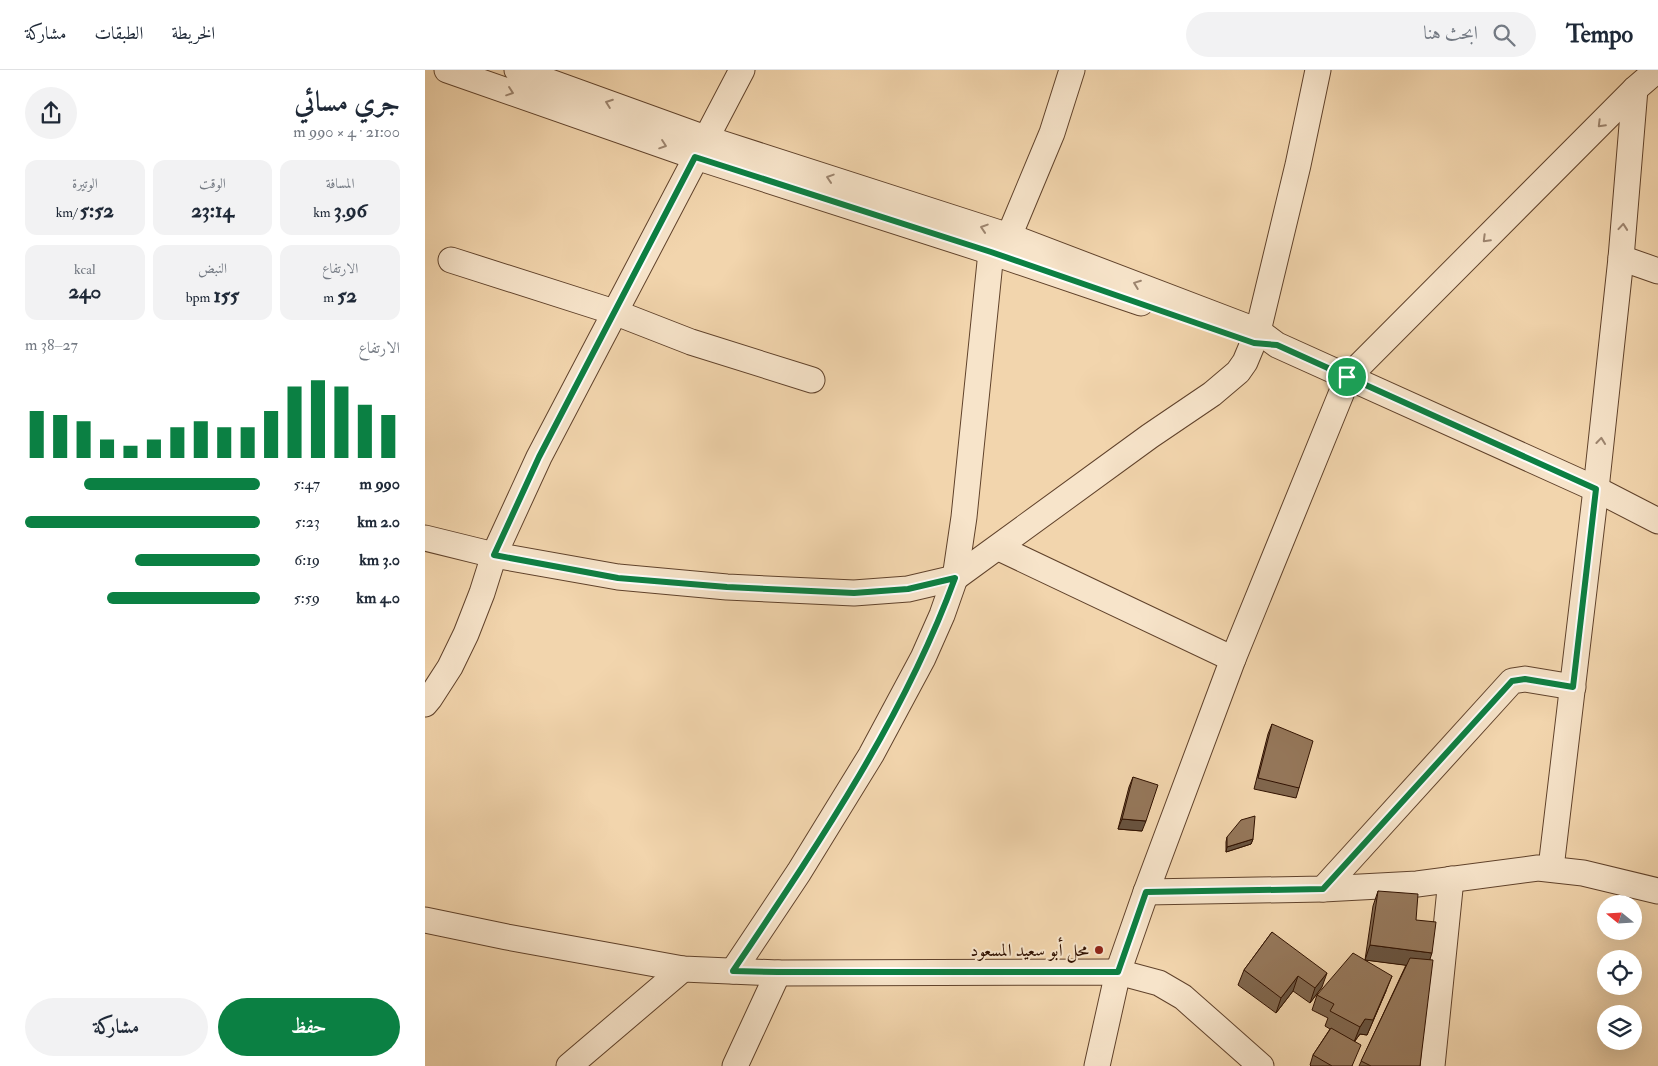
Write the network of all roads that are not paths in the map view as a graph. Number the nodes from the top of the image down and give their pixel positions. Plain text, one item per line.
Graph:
1 (447, 70) edge
2 (517, 70) edge
3 (742, 70) edge
4 (1072, 70) edge
5 (1318, 70) edge
6 (1657, 70) edge
7 (1635, 89) junction
8 (700, 147) junction
9 (1009, 236) junction
10 (991, 252) junction
11 (1621, 258) junction
12 (451, 260) dead end
13 (1658, 271) edge
14 (614, 312) junction
15 (1263, 340) junction
16 (1347, 377) junction
17 (812, 380) dead end
18 (1596, 489) junction
19 (1658, 521) edge
20 (425, 538) edge
21 (999, 548) junction
22 (494, 555) junction
23 (955, 578) junction
24 (1233, 659) junction
25 (1573, 687) junction
26 (425, 704) edge
27 (1551, 868) junction
28 (1451, 880) junction
29 (1323, 889) junction
30 (1658, 891) edge
31 (1146, 892) junction
32 (425, 920) edge
33 (683, 969) junction
34 (733, 971) junction
35 (778, 972) junction
36 (1118, 972) junction
37 (569, 1066) edge
38 (735, 1066) edge
39 (1097, 1066) edge
40 (1261, 1066) edge
41 (1432, 1066) edge

1 -> 8 street
8 -> 2 street
3 - 8 street
4 - 9 street
5 - 15 street
6 - 7 street
11 -> 7 street
7 -> 16 street
9 -> 8 street
8 - 10 street
8 - 14 street
15 -> 9 street
10 - 15 street
10 - 23 street
11 - 13 street
18 -> 11 street
12 - 14 street
14 - 17 street
14 - 22 street
15 - 16 street
15 - 21 street
16 - 18 street
16 - 24 street
18 - 19 street
18 - 25 street
20 - 22 street
21 - 23 street
21 - 24 street
22 - 23 street
22 - 26 street
23 - 34 street
24 - 31 street
25 - 27 street
25 - 29 street
27 - 28 street
27 - 30 street
28 - 29 street
28 - 41 street
29 - 31 street
31 - 36 street
32 - 33 street
33 - 34 street
33 - 37 street
34 - 35 street
35 - 36 street
35 - 38 street
36 - 39 street
36 - 40 street

